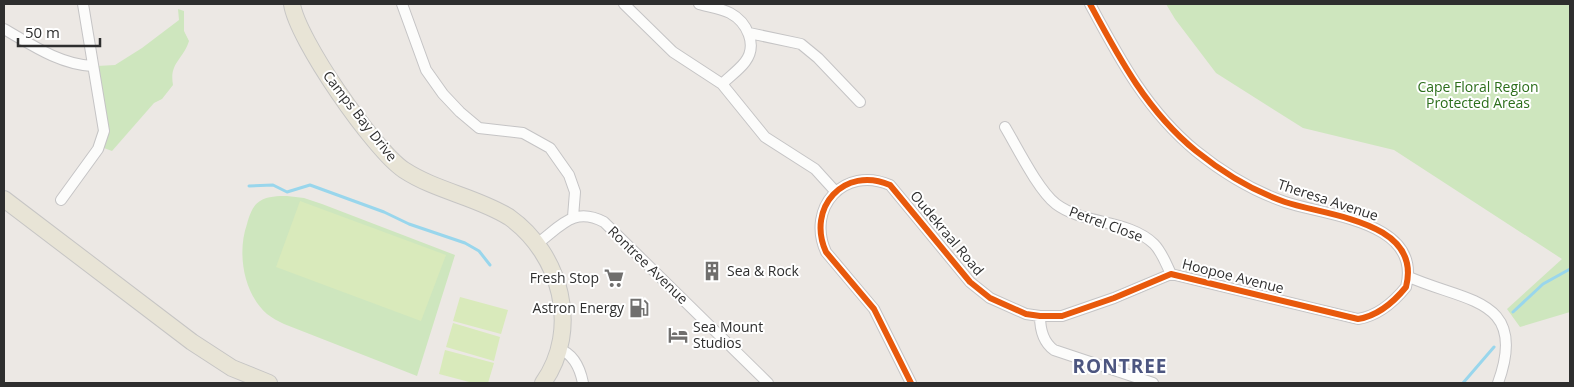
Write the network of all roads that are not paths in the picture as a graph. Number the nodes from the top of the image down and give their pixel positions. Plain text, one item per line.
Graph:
1 (83, 4) edge
2 (292, 4) edge
3 (402, 4) edge
4 (624, 4) edge
5 (700, 4) edge
6 (1090, 4) edge
7 (4, 29) edge
8 (749, 33) junction
9 (92, 66) junction
10 (722, 84) junction
11 (860, 102) dead end
12 (1005, 127) dead end
13 (835, 191) junction
14 (4, 199) edge
15 (62, 200) dead end
16 (573, 217) junction
17 (538, 244) junction
18 (1171, 274) junction
19 (1408, 277) junction
20 (1040, 316) junction
21 (558, 349) junction
22 (269, 383) edge
23 (543, 383) edge
24 (583, 383) edge
25 (768, 383) edge
26 (911, 383) edge
27 (1153, 383) edge
28 (1498, 383) edge

1 - 9 street
2 - 17 main road, Camps Bay Drive
3 - 16 street
4 - 10 street
5 - 8 street
6 - 19 street, Theresa Avenue
7 - 9 street
8 - 10 street
8 - 11 street
9 - 15 street
10 - 13 street
12 - 18 street, Petrel Close
13 - 20 street, Oudekraal Road
13 - 26 street
14 - 22 main road
16 - 17 street
16 - 25 street, Rontree Avenue
17 - 21 main road, Camps Bay Drive
18 - 19 street, Hoopoe Avenue
18 - 20 street, Hoopoe Avenue
19 - 28 street
20 - 27 street
21 - 23 main road, Camps Bay Drive
21 - 24 street

